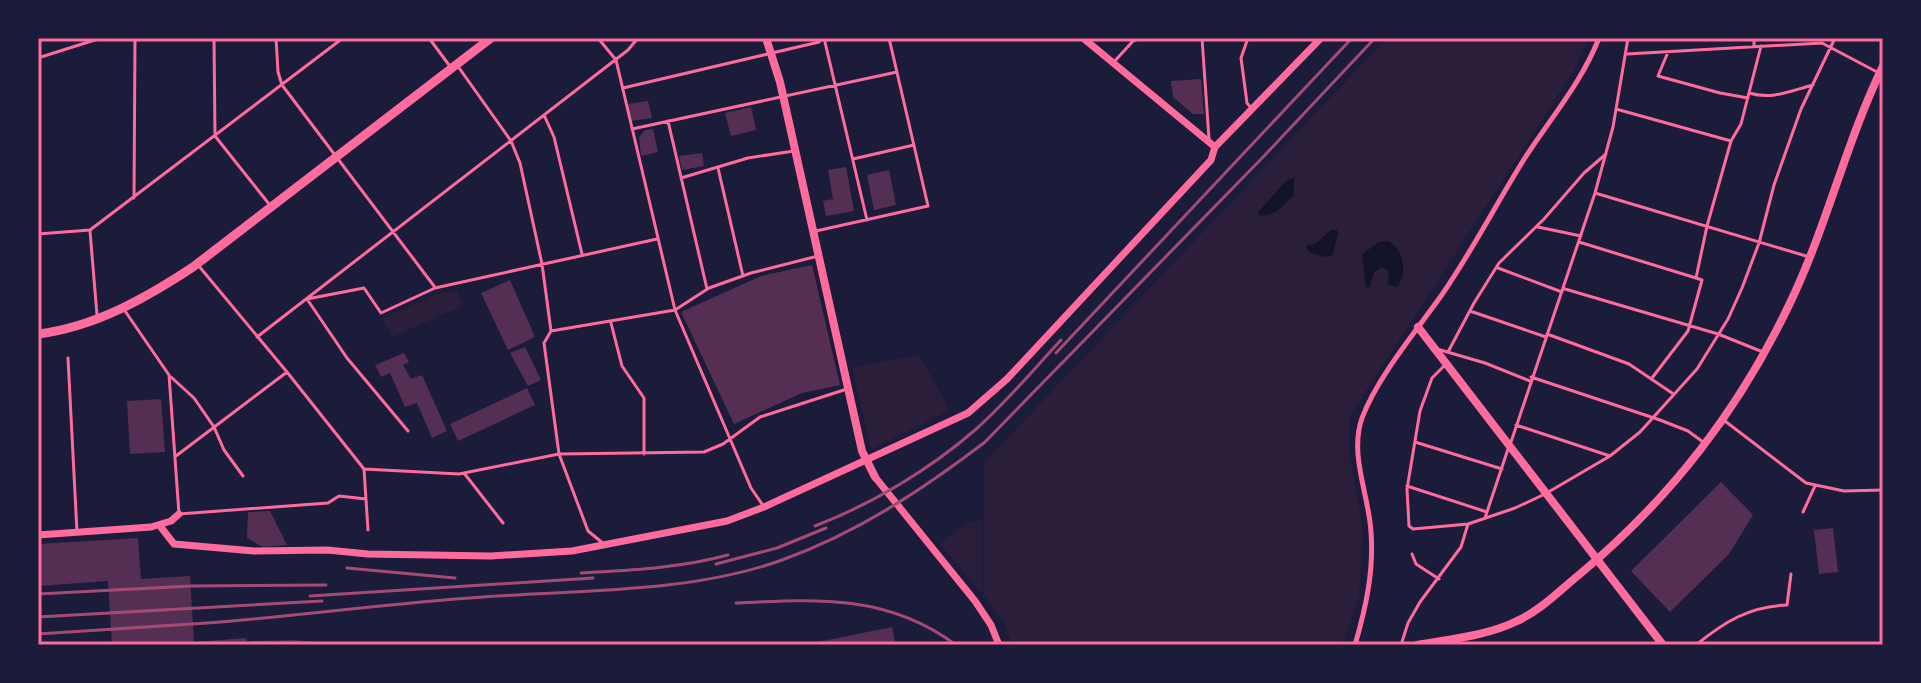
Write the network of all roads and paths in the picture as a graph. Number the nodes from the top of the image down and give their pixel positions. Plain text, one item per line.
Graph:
1 (101, 38) edge
2 (135, 38) edge
3 (214, 38) edge
4 (276, 38) edge
5 (343, 38) edge
6 (429, 38) edge
7 (491, 38) edge
8 (598, 38) edge
9 (638, 38) edge
10 (766, 38) edge
11 (823, 38) edge
12 (889, 38) edge
13 (1083, 38) edge
14 (1141, 38) edge
15 (1202, 38) edge
16 (1248, 38) edge
17 (1321, 38) edge
18 (1599, 38) edge
19 (1628, 38) edge
20 (1754, 38) edge
21 (1788, 38) edge
22 (1835, 38) edge
23 (1788, 45) junction
24 (1754, 46) junction
25 (1761, 46) junction
26 (1831, 47) junction
27 (771, 52) junction
28 (1668, 52) junction
29 (1625, 54) junction
30 (38, 58) edge
31 (616, 60) junction
32 (1113, 63) junction
33 (454, 66) junction
34 (1881, 69) edge
35 (897, 72) junction
36 (282, 85) junction
37 (1813, 85) junction
38 (835, 86) junction
39 (623, 88) junction
40 (1749, 96) junction
41 (782, 97) junction
42 (1252, 109) junction
43 (1615, 109) junction
44 (544, 115) junction
45 (668, 121) junction
46 (632, 129) junction
47 (215, 136) junction
48 (511, 141) junction
49 (1731, 141) junction
50 (914, 145) junction
51 (1212, 145) junction
52 (794, 151) junction
53 (1606, 154) junction
54 (338, 156) junction
55 (853, 159) junction
56 (718, 168) junction
57 (681, 178) junction
58 (1595, 193) junction
59 (134, 198) junction
60 (271, 207) junction
61 (867, 220) junction
62 (1536, 226) junction
63 (1707, 226) junction
64 (90, 230) junction
65 (395, 231) junction
66 (812, 232) junction
67 (38, 234) edge
68 (1581, 236) junction
69 (657, 239) junction
70 (1579, 242) junction
71 (1759, 243) junction
72 (582, 255) junction
73 (818, 256) junction
74 (1809, 257) junction
75 (197, 264) junction
76 (542, 264) junction
77 (1496, 267) junction
78 (743, 276) junction
79 (1696, 278) junction
80 (435, 288) junction
81 (707, 290) junction
82 (1562, 290) junction
83 (307, 299) junction
84 (123, 308) junction
85 (675, 310) junction
86 (1469, 311) junction
87 (97, 319) junction
88 (610, 321) junction
89 (1689, 325) junction
90 (1418, 327) junction
91 (551, 331) junction
92 (38, 334) edge
93 (1718, 334) junction
94 (1547, 336) junction
95 (257, 337) junction
96 (1433, 348) junction
97 (1448, 352) junction
98 (1763, 352) junction
99 (68, 358) dead end
100 (1446, 364) junction
101 (287, 372) junction
102 (169, 375) junction
103 (1652, 378) junction
104 (1531, 379) junction
105 (848, 389) junction
106 (1673, 393) junction
107 (1653, 418) junction
108 (1724, 420) junction
109 (1516, 425) junction
110 (214, 427) junction
111 (408, 431) dead end
112 (731, 439) junction
113 (1415, 442) junction
114 (1706, 445) junction
115 (1509, 447) junction
116 (559, 454) junction
117 (644, 454) junction
118 (1610, 456) junction
119 (175, 457) junction
120 (866, 460) junction
121 (364, 469) junction
122 (1502, 469) junction
123 (464, 473) junction
124 (243, 476) dead end
125 (875, 477) joint
126 (1407, 486) junction
127 (1815, 486) junction
128 (1883, 490) edge
129 (1545, 494) junction
130 (366, 499) junction
131 (764, 507) junction
132 (1487, 512) junction
133 (1803, 512) dead end
134 (179, 514) junction
135 (1485, 518) junction
136 (503, 523) dead end
137 (1468, 524) junction
138 (160, 526) junction
139 (368, 530) dead end
140 (77, 532) junction
141 (38, 535) edge
142 (604, 544) junction
143 (1412, 554) dead end
144 (1596, 561) junction
145 (1791, 574) dead end
146 (1439, 579) junction
147 (999, 645) edge
148 (1355, 645) edge
149 (1401, 645) edge
150 (1417, 645) edge
151 (1663, 645) edge
152 (1696, 645) edge

1 - 30 lane
2 - 59 lane
3 - 47 lane
4 - 36 lane
5 - 36 lane
6 - 33 lane
7 - 33 main road
8 - 31 lane
9 - 31 lane
10 - 27 main road
11 - 27 lane
11 - 38 lane
12 - 35 lane
13 - 32 street
14 - 32 lane
15 - 51 lane
16 - 42 lane
17 - 42 street
18 - 90 street
19 - 29 lane
20 - 24 lane
21 - 23 lane
22 - 26 lane
23 - 25 lane
23 - 26 lane
24 - 25 lane
24 - 28 lane
25 - 40 lane
26 - 34 lane
26 - 37 lane
27 - 39 lane
27 - 41 main road
28 - 29 lane
28 - 40 lane
29 - 43 lane
31 - 39 lane
31 - 44 lane
32 - 51 street
33 - 48 lane
33 - 54 main road
34 - 74 main road
35 - 38 lane
35 - 50 lane
36 - 47 lane
36 - 54 lane
37 - 40 lane
37 - 71 lane
38 - 41 lane
38 - 55 lane
39 - 46 lane
40 - 49 lane
41 - 45 lane
41 - 52 main road
42 - 51 street
43 - 49 lane
43 - 53 lane
44 - 48 lane
44 - 72 lane
45 - 46 lane
45 - 57 lane
46 - 69 lane
47 - 59 lane
47 - 60 lane
48 - 65 lane
48 - 76 lane
49 - 63 lane
50 - 55 lane
50 - 61 lane
51 - 120 street
52 - 56 lane
52 - 66 main road
53 - 58 lane
53 - 62 lane
54 - 60 main road
54 - 65 lane
55 - 61 lane
56 - 57 lane
56 - 78 lane
57 - 81 lane
58 - 63 lane
58 - 68 lane
59 - 64 lane
60 - 75 main road
61 - 66 lane
62 - 68 lane
62 - 77 lane
63 - 71 lane
63 - 79 lane
64 - 67 lane
64 - 87 lane
65 - 80 lane
65 - 83 lane
66 - 73 main road
68 - 70 lane
69 - 72 lane
69 - 85 lane
70 - 79 lane
70 - 82 lane
71 - 74 lane
71 - 93 lane
72 - 76 lane
73 - 78 lane
73 - 105 main road
74 - 98 main road
75 - 84 main road
75 - 95 lane
76 - 80 lane
76 - 91 lane
77 - 82 lane
77 - 86 lane
78 - 81 lane
79 - 89 lane
80 - 83 lane
81 - 85 lane
82 - 89 lane
82 - 94 lane
83 - 95 lane
83 - 111 lane
84 - 87 main road
84 - 102 lane
85 - 88 lane
85 - 112 lane
86 - 94 lane
86 - 97 lane
87 - 92 main road
88 - 91 lane
88 - 117 lane
89 - 93 lane
89 - 103 lane
90 - 96 main road
90 - 148 street
91 - 116 lane
93 - 98 lane
93 - 106 lane
94 - 103 lane
94 - 104 lane
95 - 101 lane
96 - 97 lane
96 - 100 main road
97 - 104 lane
98 - 108 main road
99 - 140 lane
100 - 113 lane
100 - 115 main road
101 - 110 lane
101 - 121 lane
102 - 110 lane
102 - 119 lane
103 - 106 lane
104 - 107 lane
104 - 109 lane
105 - 112 lane
105 - 120 main road
106 - 107 lane
107 - 114 lane
107 - 118 lane
108 - 114 main road
108 - 127 lane
109 - 115 lane
109 - 118 lane
110 - 119 lane
110 - 124 lane
112 - 117 lane
112 - 131 lane
113 - 122 lane
113 - 126 lane
114 - 144 main road
115 - 122 lane
115 - 129 main road
116 - 117 lane
116 - 123 lane
116 - 142 lane
118 - 129 lane
119 - 134 lane
120 - 125 main road
120 - 131 street
121 - 123 lane
121 - 130 lane
122 - 132 lane
123 - 136 lane
125 - 147 street
126 - 132 lane
126 - 137 lane
127 - 128 lane
127 - 133 lane
129 - 135 lane
129 - 144 main road
130 - 134 lane
130 - 139 lane
131 - 142 street
132 - 135 lane
134 - 138 street
135 - 137 lane
137 - 146 lane
138 - 140 street
138 - 142 street
140 - 141 street
143 - 146 lane
144 - 150 main road
144 - 151 main road
145 - 152 lane
146 - 149 lane

